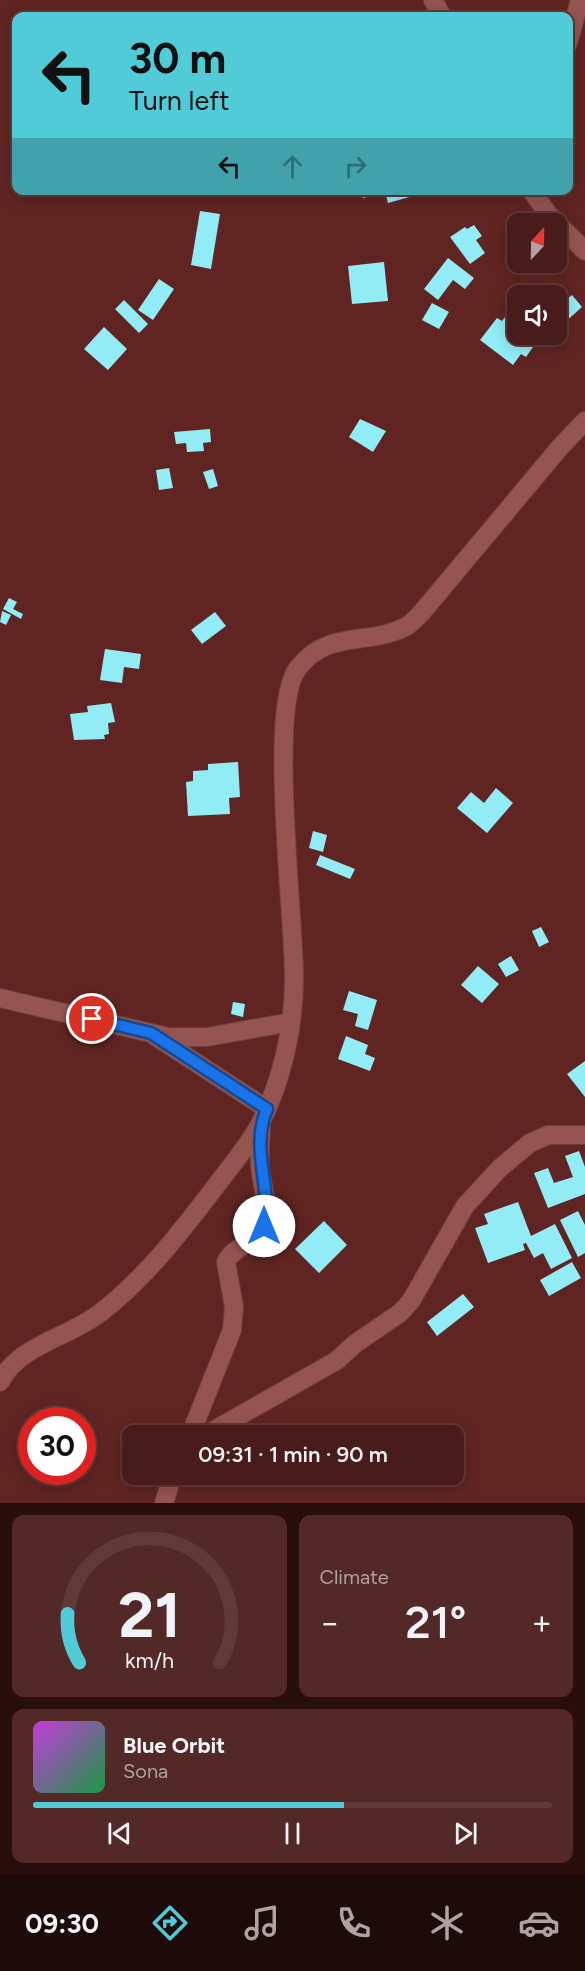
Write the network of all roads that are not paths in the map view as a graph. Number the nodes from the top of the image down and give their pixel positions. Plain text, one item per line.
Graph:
1 (580, 0) edge
2 (573, 25) edge
3 (535, 195) edge
4 (550, 195) edge
5 (548, 213) edge
6 (549, 213) edge
7 (567, 233) edge
8 (585, 251) edge
9 (585, 422) edge
10 (0, 998) edge
11 (291, 1022) junction
12 (151, 1033) junction
13 (264, 1115) junction
14 (585, 1135) edge
15 (0, 1382) edge
16 (194, 1425) edge
17 (223, 1425) edge
18 (170, 1485) edge
19 (164, 1503) edge

1 - 2 street
3 - 5 street
4 - 6 street
7 - 8 street
9 - 11 street
10 - 12 street
11 - 12 street
11 - 13 street
12 - 13 street
13 - 15 street
13 - 16 street
14 - 17 street
18 - 19 street

